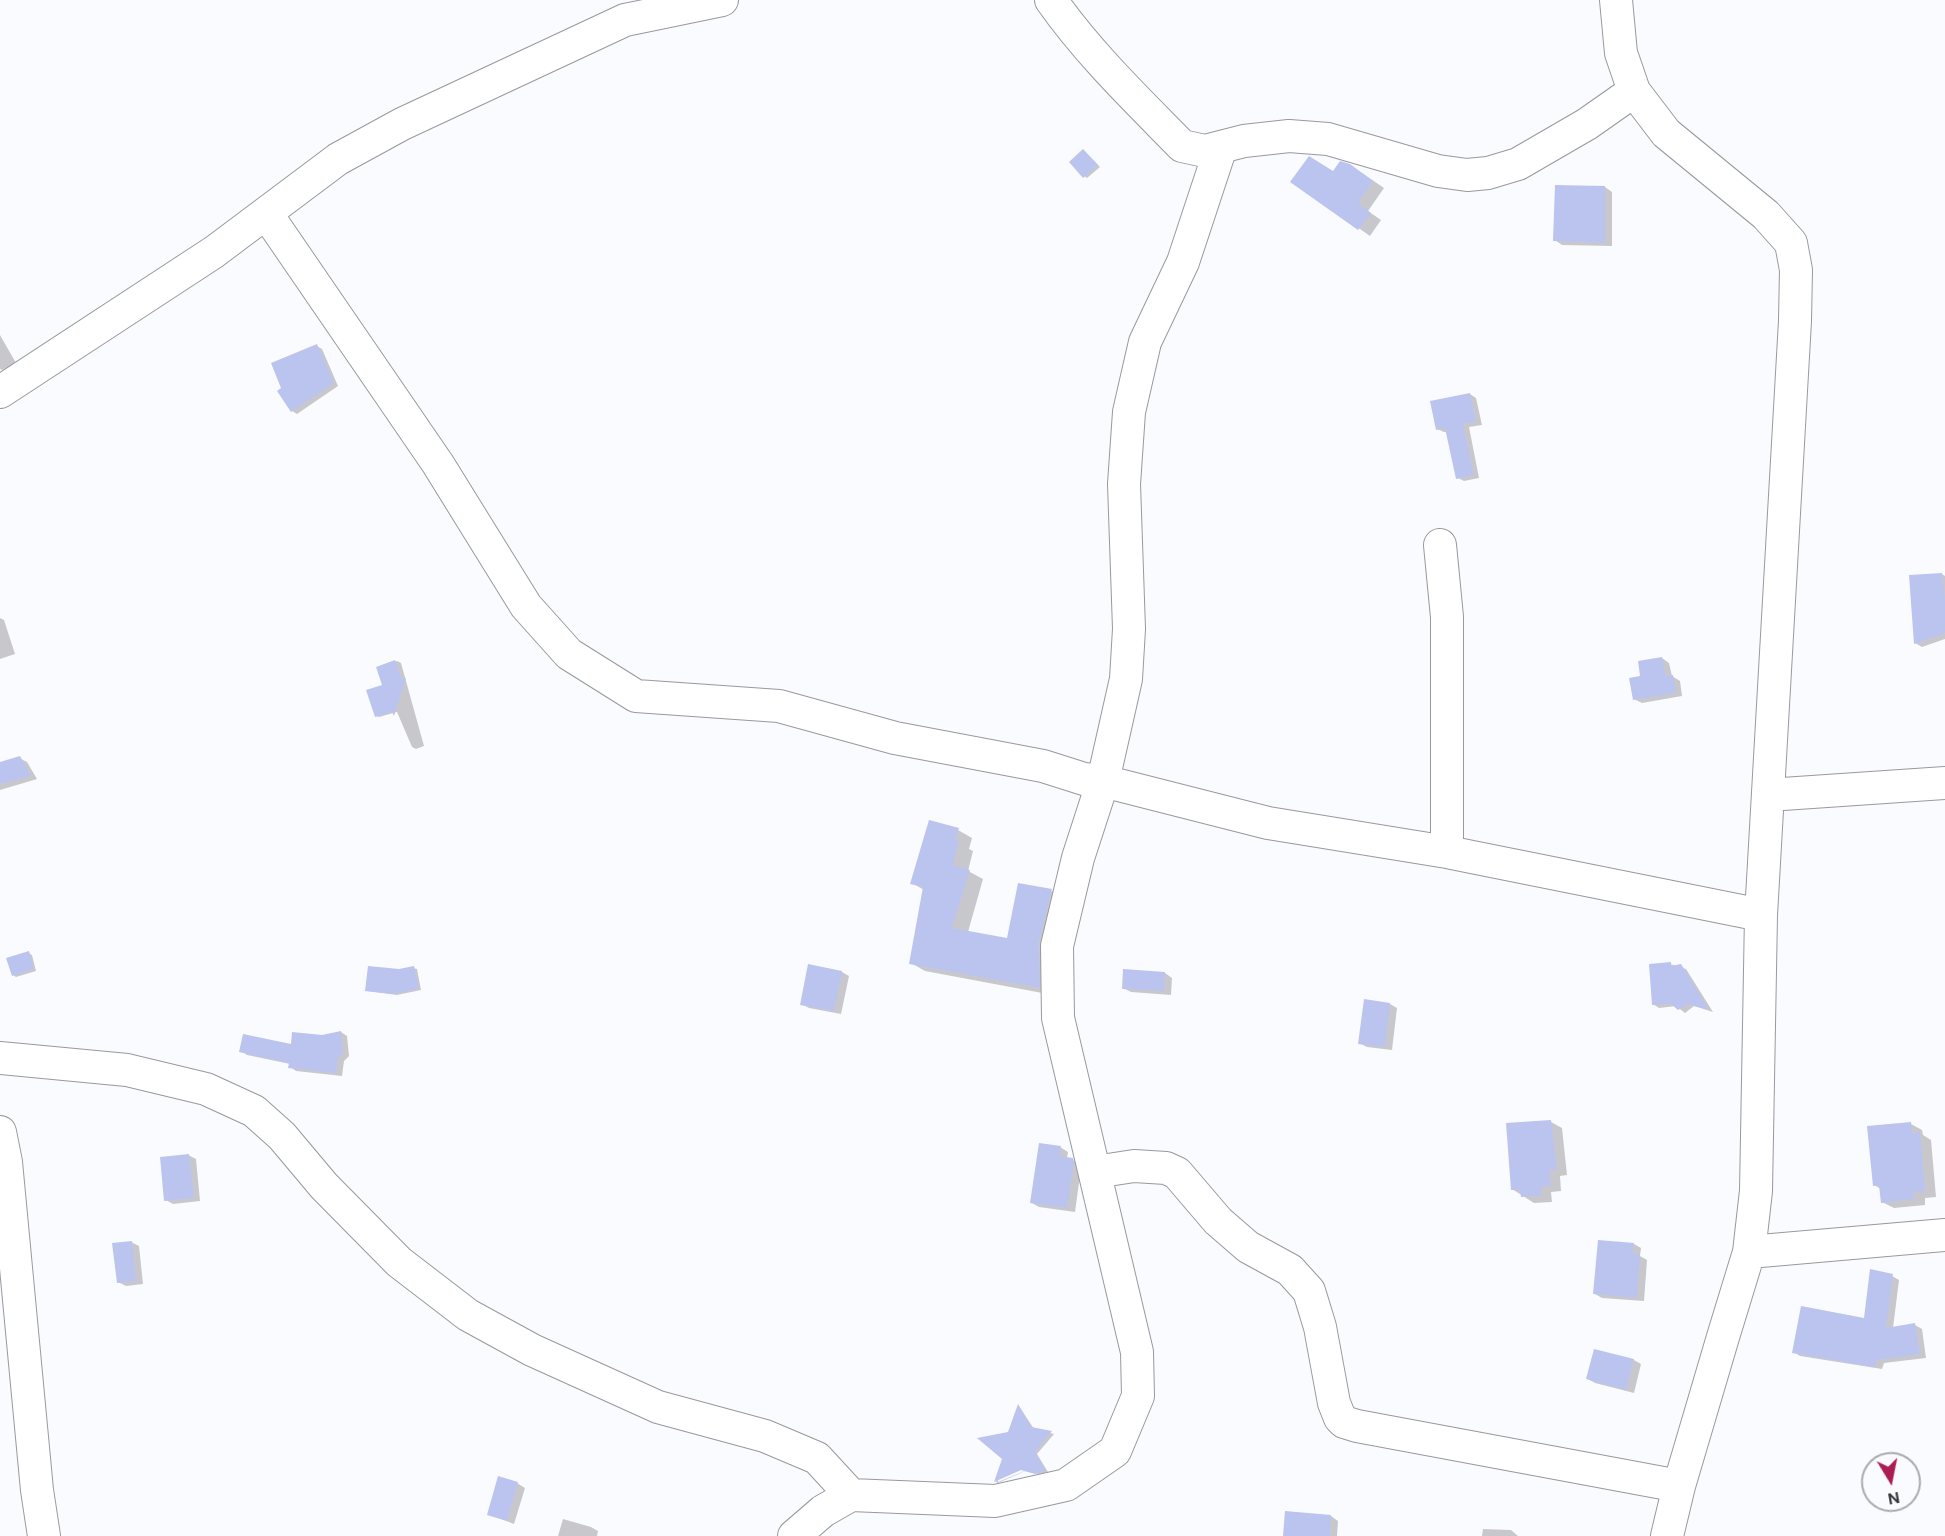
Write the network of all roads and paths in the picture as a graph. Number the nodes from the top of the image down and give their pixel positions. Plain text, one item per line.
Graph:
1 (722, 0) edge
2 (1051, 0) edge
3 (1616, 0) edge
4 (1634, 91) junction
5 (1221, 147) junction
6 (266, 213) junction
7 (0, 392) edge
8 (1440, 545) dead end
9 (1103, 781) junction
10 (1945, 783) edge
11 (1768, 795) junction
12 (1447, 852) junction
13 (1761, 915) junction
14 (0, 1058) edge
15 (0, 1132) edge
16 (1095, 1172) junction
17 (1945, 1235) edge
18 (1749, 1252) junction
19 (10, 1323) edge
20 (1679, 1486) junction
21 (851, 1495) junction
22 (44, 1536) edge
23 (794, 1536) edge
24 (1667, 1536) edge

1 - 6 street
2 - 5 street
3 - 4 street
4 - 5 street
4 - 11 street
5 - 9 street
6 - 7 street
6 - 9 street
8 - 12 street
9 - 12 street
9 - 16 street
10 - 11 street
11 - 13 street
12 - 13 street
13 - 18 street
14 - 21 street
15 - 19 street
16 - 20 street
16 - 21 street
17 - 18 street
18 - 20 street
19 - 22 street
20 - 24 street
21 - 23 street

